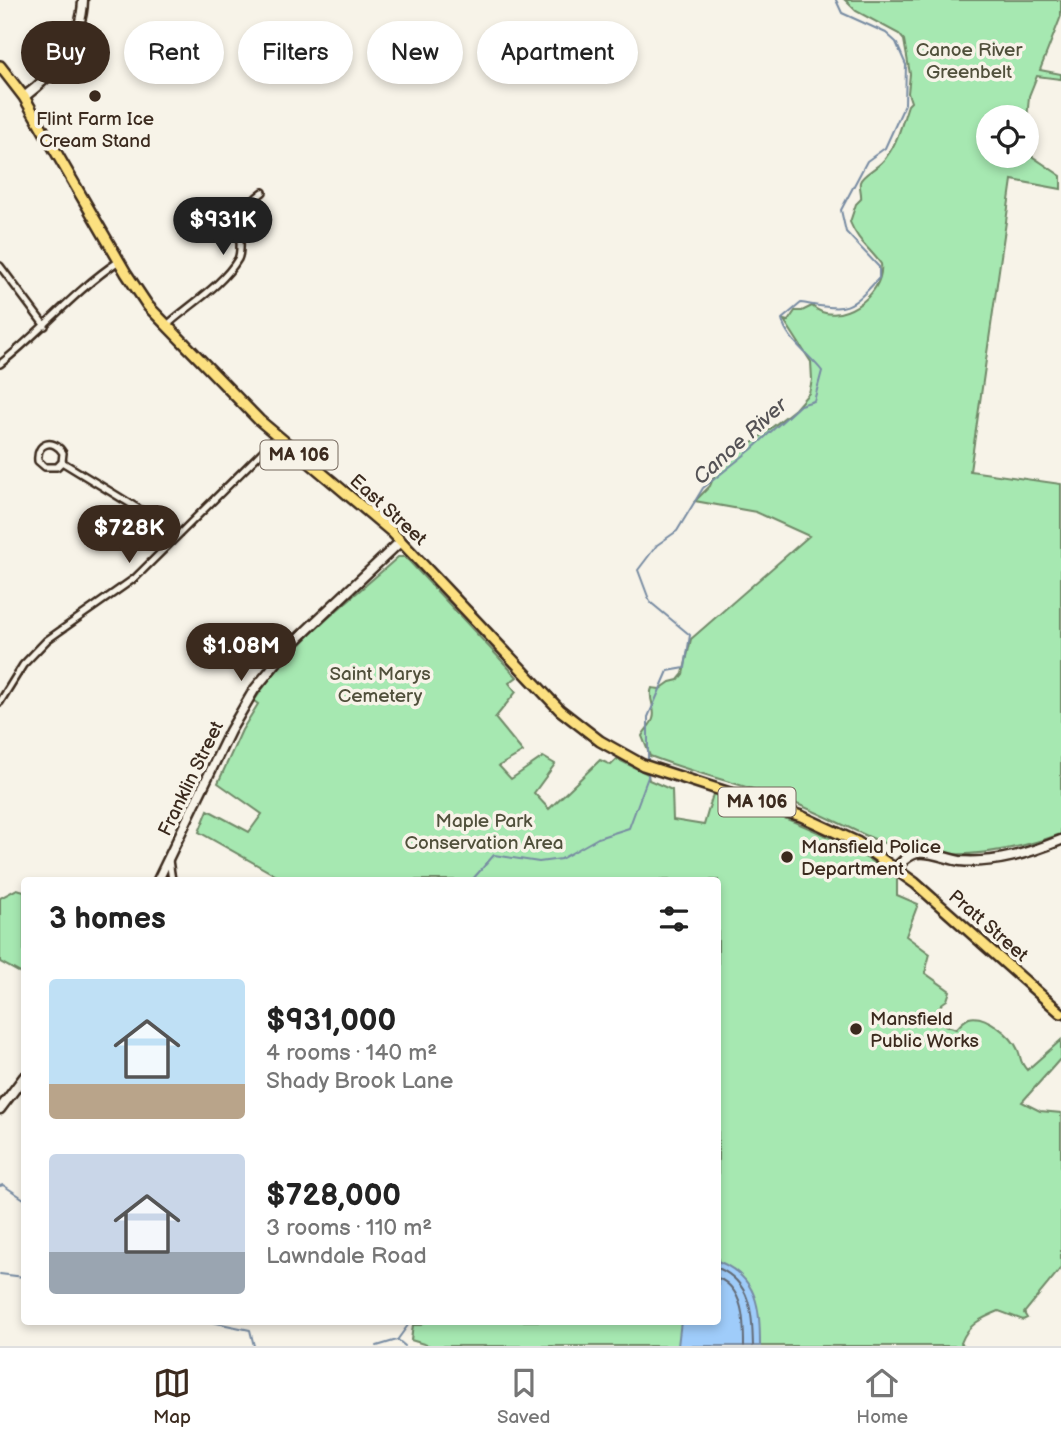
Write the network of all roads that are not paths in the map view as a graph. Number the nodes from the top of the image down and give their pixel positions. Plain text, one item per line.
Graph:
1 (83, 0) edge
2 (0, 66) edge
3 (24, 97) junction
4 (263, 192) dead end
5 (119, 261) junction
6 (0, 267) edge
7 (45, 326) junction
8 (166, 326) junction
9 (0, 364) edge
10 (277, 436) junction
11 (62, 463) junction
12 (177, 536) junction
13 (401, 541) junction
14 (0, 702) edge
15 (1061, 840) edge
16 (857, 842) joint
17 (168, 857) junction
18 (895, 868) junction
19 (159, 877) edge
20 (171, 877) edge
21 (1061, 1013) edge
22 (21, 1081) edge
23 (0, 1109) edge

1 - 3 street
2 - 3 main road, MA 106
3 - 5 main road, East Street / MA 106
4 - 8 street
5 - 7 street
5 - 8 main road, East Street / MA 106
6 - 7 street
7 - 9 street
8 - 10 main road, East Street / MA 106
10 - 12 street
10 - 13 main road, East Street / MA 106
11 - 11 street
11 - 12 street
12 - 14 street
13 - 16 main road, East Street / MA 106
13 - 17 street, Franklin Street
15 - 18 street
16 - 18 main road, Pratt Street / MA 106
17 - 19 street, Franklin Street
17 - 20 street
18 - 21 main road, Pratt Street / MA 106
22 - 23 street

